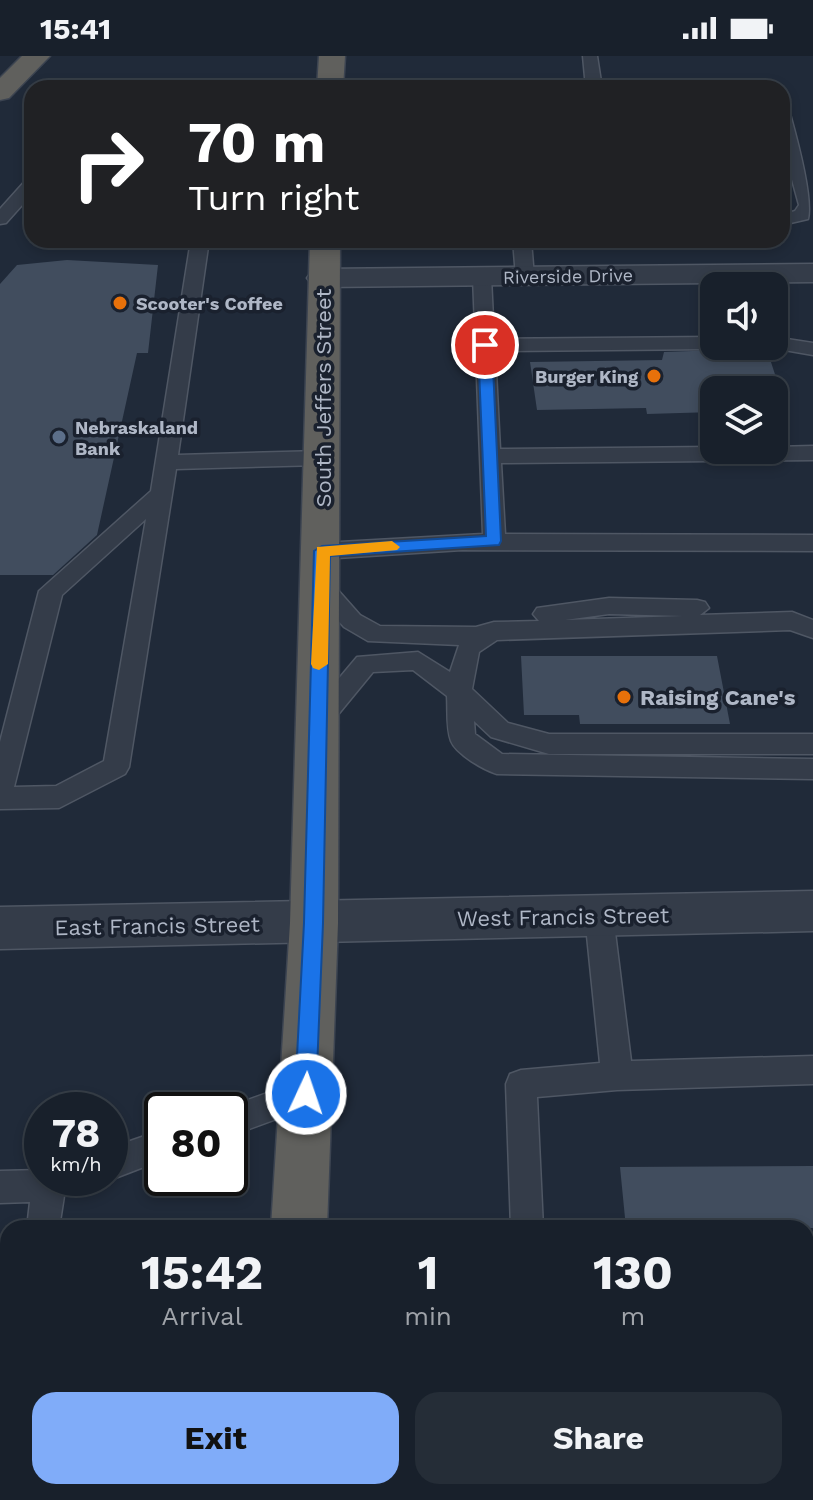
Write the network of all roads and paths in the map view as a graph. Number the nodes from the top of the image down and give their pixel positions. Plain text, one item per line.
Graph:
1 (37, 56) edge
2 (332, 56) edge
3 (590, 56) edge
4 (330, 80) edge
5 (593, 80) edge
6 (0, 92) edge
7 (790, 142) edge
8 (24, 192) edge
9 (0, 195) edge
10 (24, 196) edge
11 (790, 218) edge
12 (0, 219) edge
13 (199, 248) edge
14 (523, 248) edge
15 (324, 259) edge
16 (813, 273) edge
17 (482, 277) junction
18 (525, 277) junction
19 (700, 343) edge
20 (485, 345) junction
21 (788, 345) edge
22 (813, 349) edge
23 (813, 453) edge
24 (490, 456) junction
25 (321, 458) junction
26 (166, 462) junction
27 (161, 494) junction
28 (494, 541) junction
29 (813, 543) edge
30 (322, 569) junction
31 (813, 609) edge
32 (813, 629) edge
33 (478, 636) junction
34 (459, 692) junction
35 (318, 721) junction
36 (813, 744) edge
37 (813, 769) edge
38 (0, 795) edge
39 (813, 911) edge
40 (599, 916) junction
41 (314, 923) junction
42 (0, 928) edge
43 (813, 1070) edge
44 (617, 1076) junction
45 (306, 1094) junction
46 (248, 1115) edge
47 (24, 1185) edge
48 (0, 1187) edge
49 (55, 1196) edge
50 (46, 1220) edge
51 (299, 1220) edge
52 (527, 1220) edge

1 - 6 highway
2 - 4 highway
3 - 5 lane
7 - 11 lane
8 - 9 lane
10 - 12 lane
13 - 26 lane
14 - 18 lane
15 - 17 street, Riverside Drive
15 - 25 highway, South Jeffers Street
16 - 18 street, Riverside Drive
17 - 18 street, Riverside Drive
17 - 20 lane
19 - 20 lane
20 - 24 lane
21 - 22 lane
23 - 24 lane
24 - 28 lane
25 - 26 lane
25 - 30 highway, South Jeffers Street
26 - 27 lane
27 - 38 lane
27 - 38 lane
28 - 29 lane
28 - 30 lane
30 - 33 lane
30 - 35 highway, South Jeffers Street
31 - 33 lane
32 - 33 lane
33 - 34 lane
34 - 35 lane
34 - 36 lane
34 - 37 lane
35 - 41 highway, South Jeffers Street
39 - 40 street, West Francis Street
40 - 41 street, West Francis Street
40 - 44 lane
41 - 42 street, East Francis Street
41 - 45 highway, South Jeffers Street
43 - 44 lane
44 - 52 lane
45 - 46 lane
45 - 51 highway, South Jeffers Street
47 - 48 lane
49 - 50 lane

